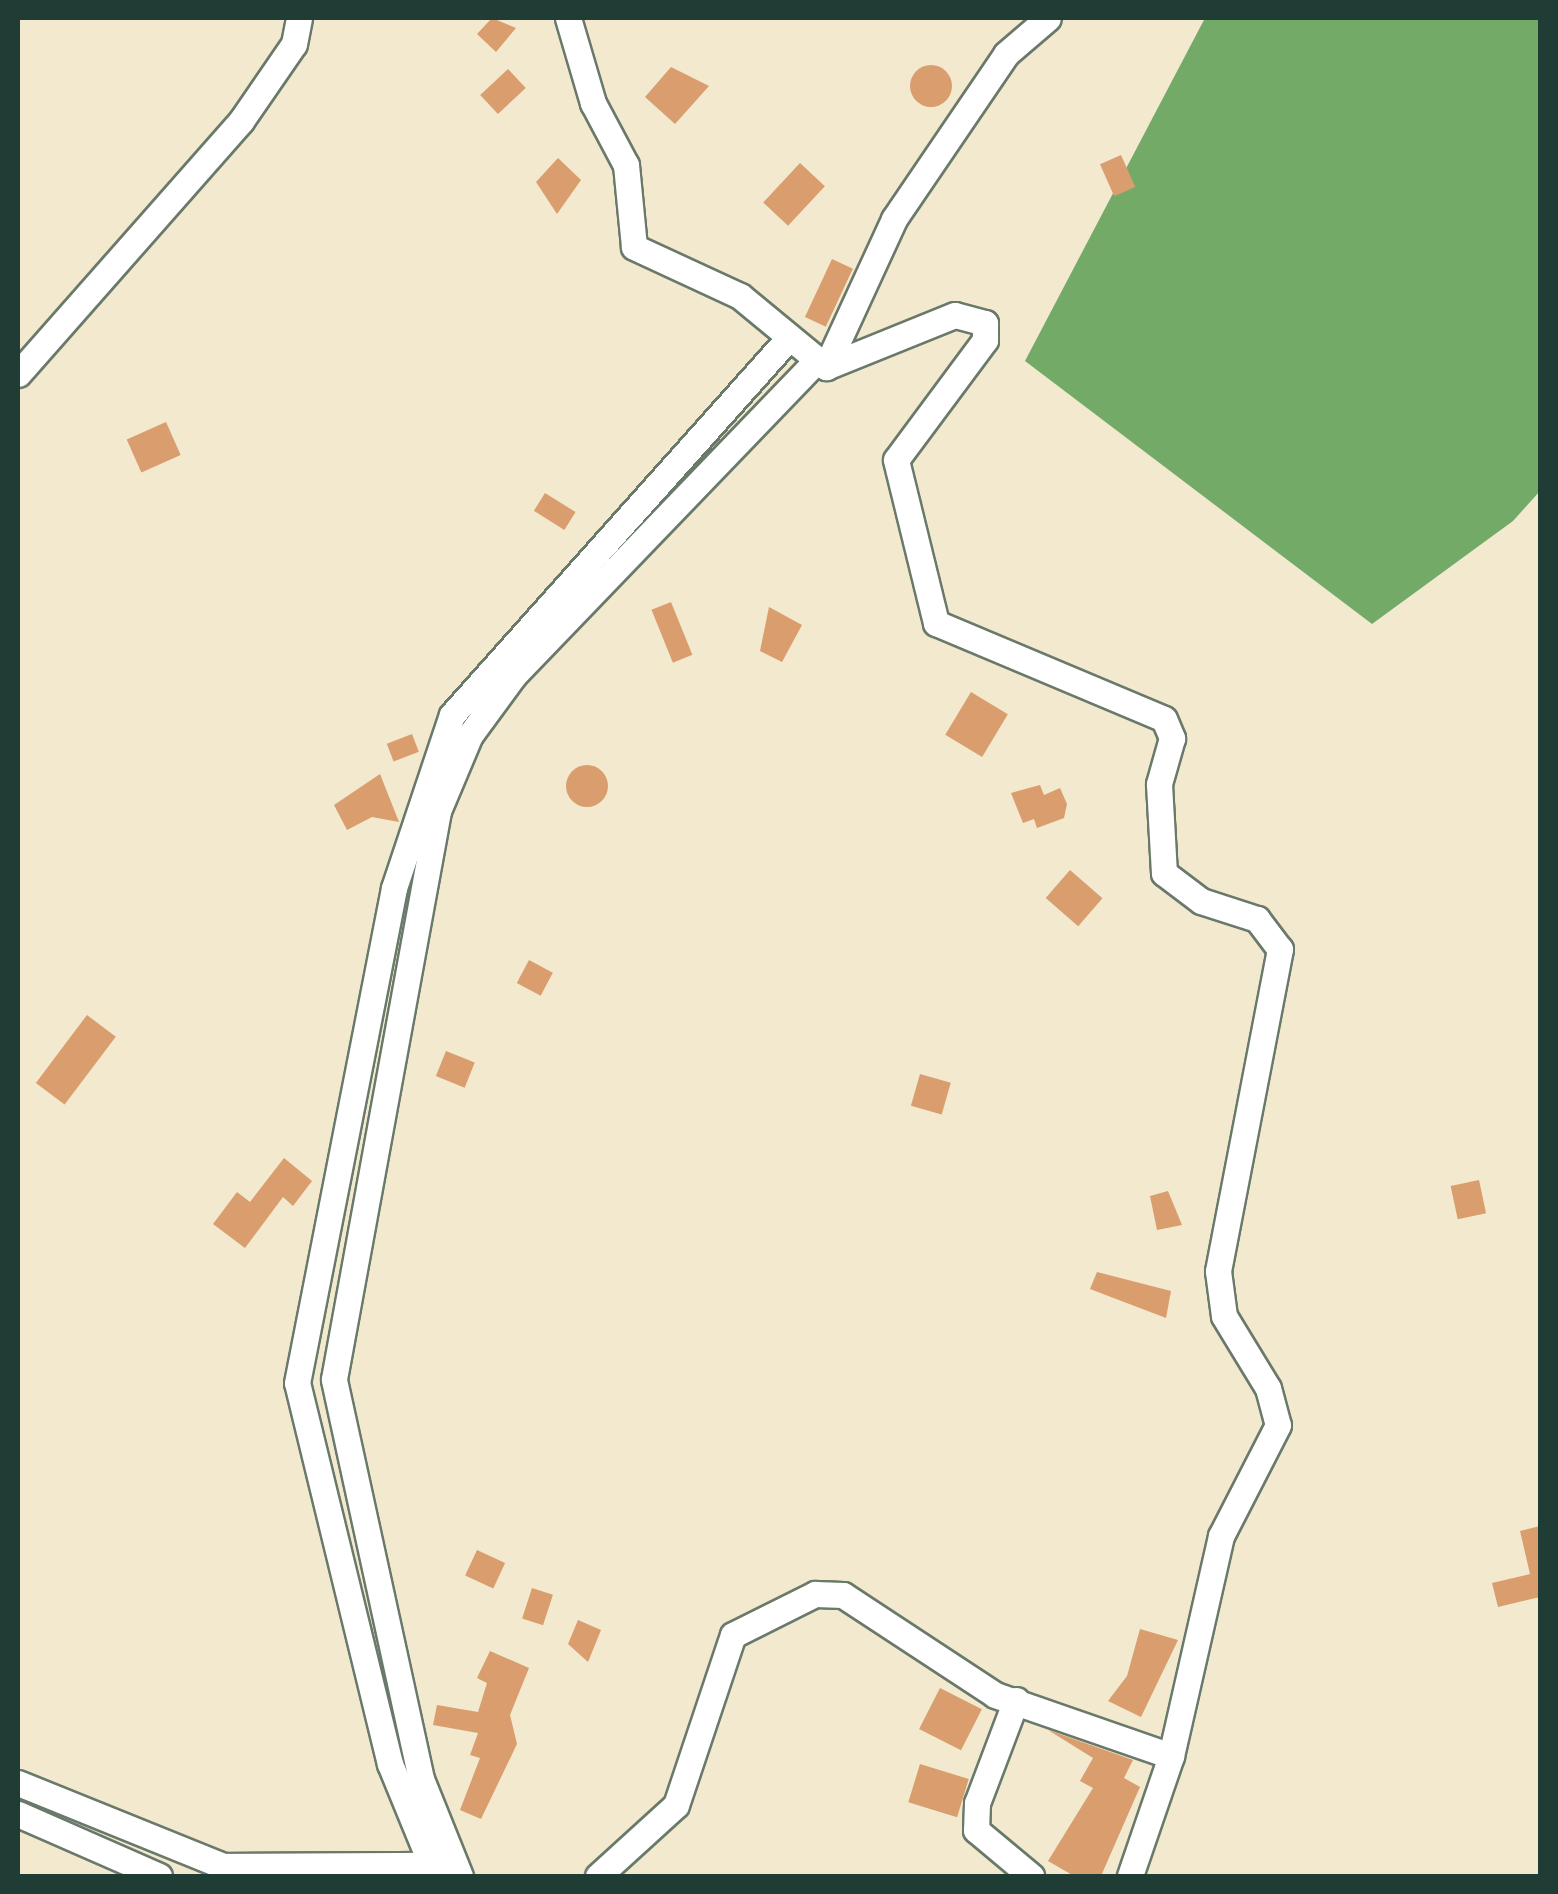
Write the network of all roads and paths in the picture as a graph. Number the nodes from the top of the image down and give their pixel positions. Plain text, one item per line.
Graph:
1 (299, 18) edge
2 (568, 18) edge
3 (1048, 18) edge
4 (786, 341) junction
5 (821, 364) junction
6 (18, 374) edge
7 (366, 1558) junction
8 (336, 1565) junction
9 (1016, 1700) junction
10 (1171, 1756) junction
11 (18, 1784) edge
12 (18, 1814) edge
13 (433, 1871) edge
14 (159, 1876) edge
15 (460, 1876) edge
16 (598, 1876) edge
17 (1031, 1876) edge
18 (1130, 1876) edge

1 - 6 street
2 - 4 street
3 - 5 street
4 - 5 street
4 - 8 street
5 - 7 street
5 - 10 street
7 - 8 street
7 - 15 street
8 - 13 street
9 - 10 street
9 - 16 street
9 - 17 street
10 - 18 street
11 - 13 street
12 - 14 street

